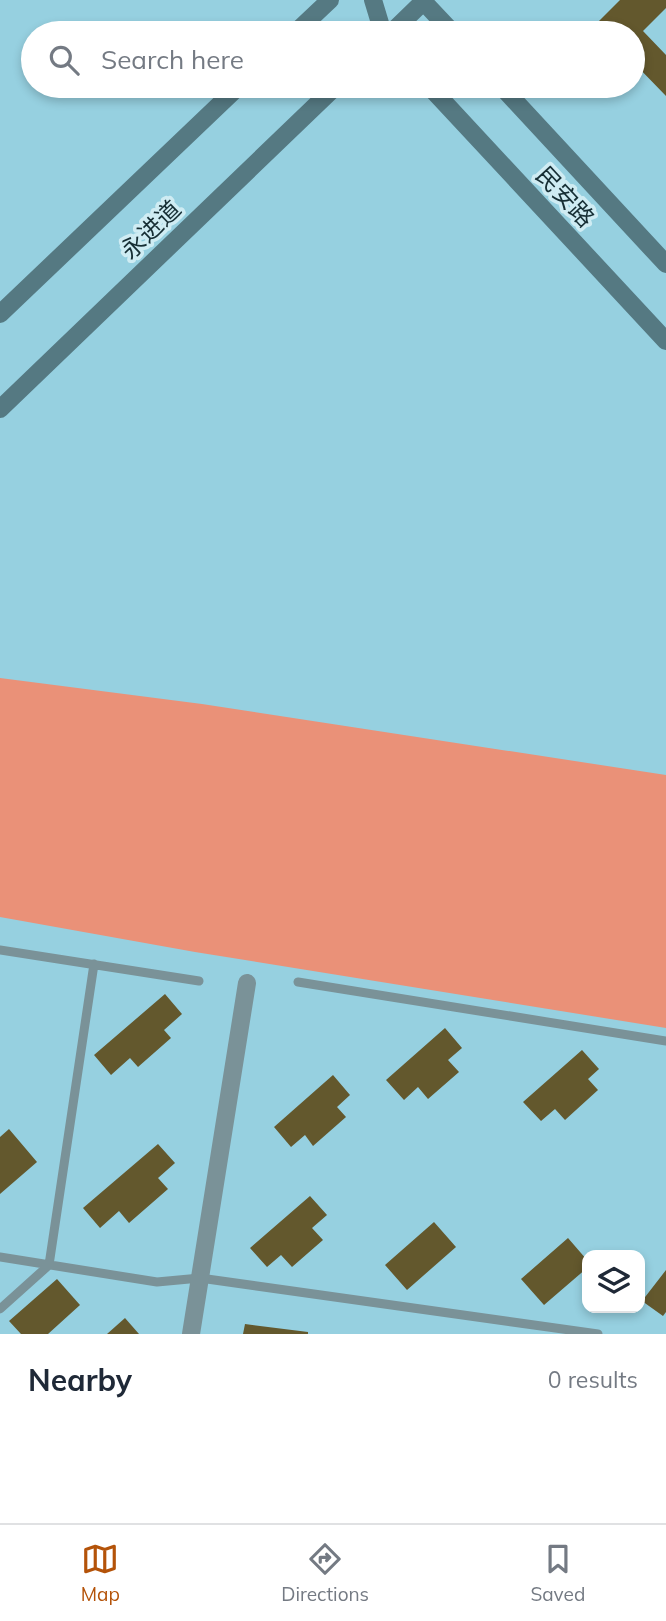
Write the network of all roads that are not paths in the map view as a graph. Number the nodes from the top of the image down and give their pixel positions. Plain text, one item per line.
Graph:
1 (330, 0) edge
2 (373, 0) edge
3 (424, 0) edge
4 (308, 21) edge
5 (379, 21) edge
6 (403, 21) edge
7 (442, 21) edge
8 (226, 98) edge
9 (324, 98) edge
10 (440, 98) edge
11 (512, 98) edge
12 (666, 264) edge
13 (0, 314) edge
14 (666, 341) edge
15 (0, 409) edge
16 (0, 950) edge
17 (94, 964) junction
18 (200, 981) dead end
19 (298, 982) dead end
20 (247, 983) dead end
21 (666, 1041) edge
22 (0, 1257) edge
23 (49, 1265) junction
24 (200, 1278) junction
25 (0, 1309) edge
26 (191, 1334) edge
27 (598, 1334) edge

1 - 4 main road
2 - 5 main road
3 - 6 main road
3 - 7 main road
8 - 13 main road, 永进道
9 - 15 main road, 永进道
10 - 14 main road, 民安路
11 - 12 main road, 民安路
16 - 17 lane
17 - 18 lane
17 - 23 lane
19 - 21 lane
20 - 24 street
22 - 23 lane
23 - 24 lane
23 - 25 lane
24 - 26 street
24 - 27 lane

